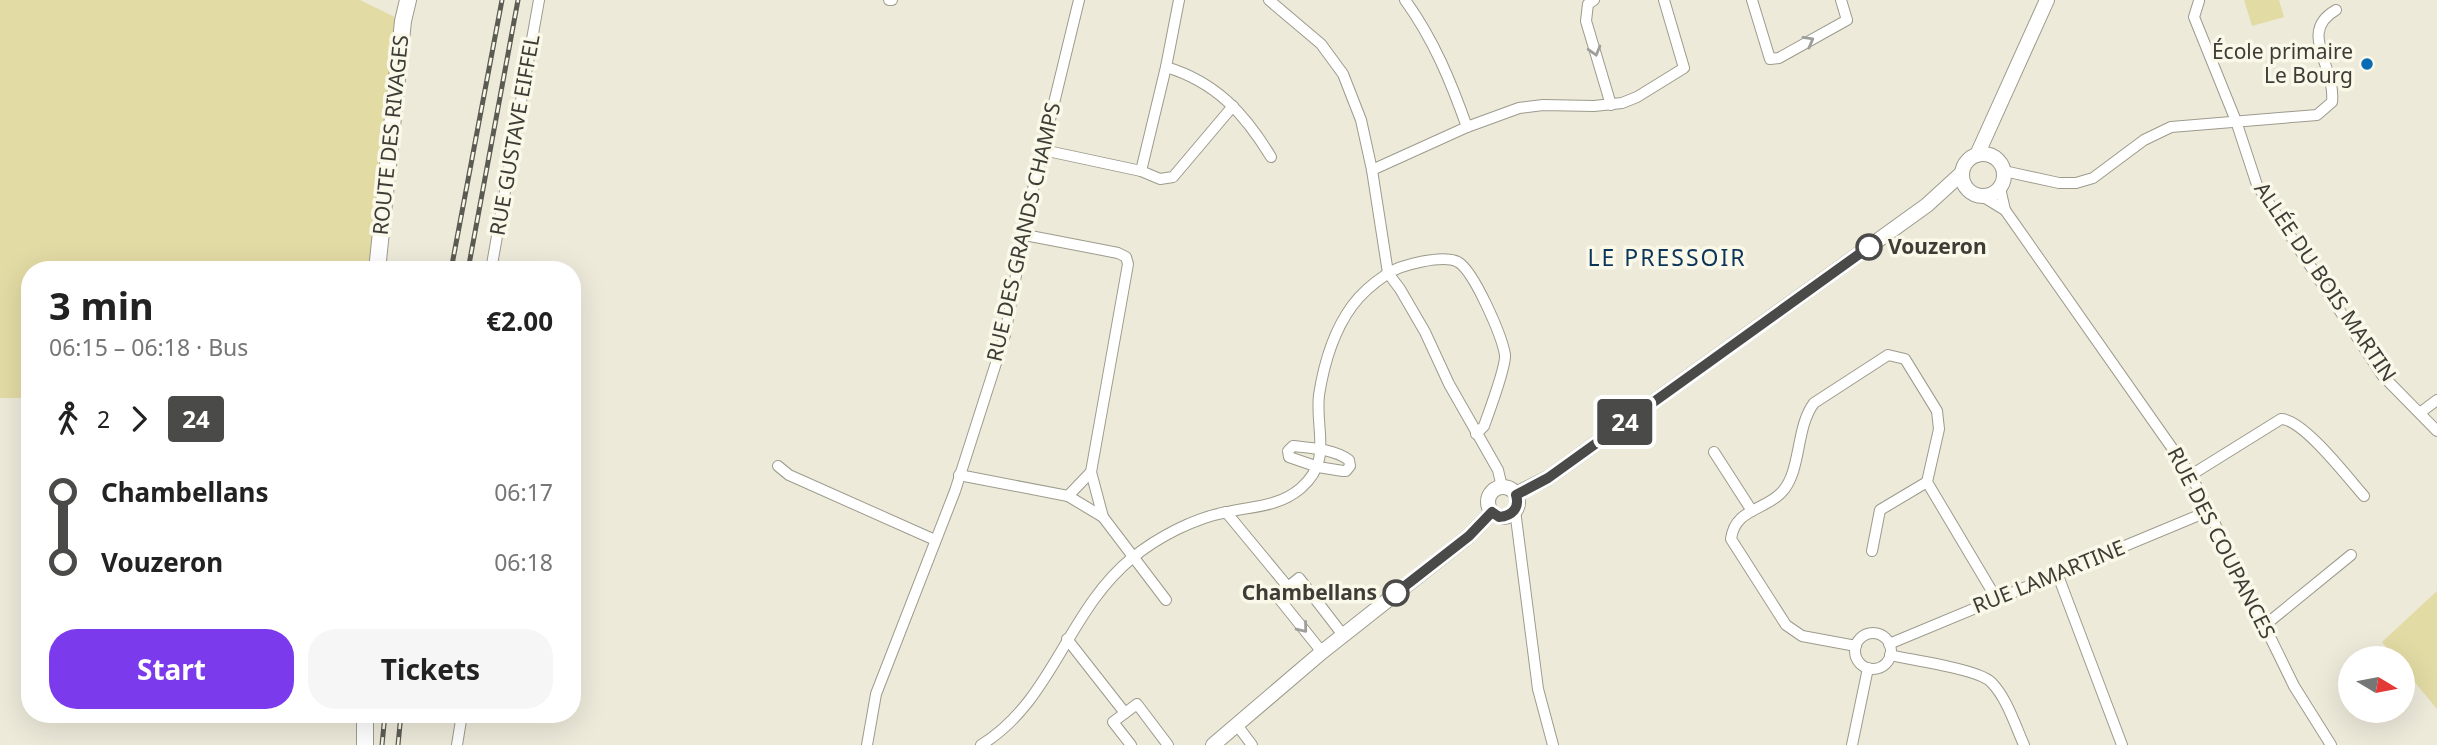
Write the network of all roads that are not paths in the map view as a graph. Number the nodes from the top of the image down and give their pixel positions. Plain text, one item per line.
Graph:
1 (408, 0) edge
2 (539, 0) edge
3 (1079, 0) edge
4 (1179, 0) edge
5 (1269, 0) edge
6 (1405, 0) edge
7 (1594, 0) edge
8 (1664, 0) edge
9 (1752, 0) edge
10 (1841, 0) edge
11 (2048, 0) edge
12 (2199, 1) edge
13 (2336, 10) dead end
14 (1166, 67) junction
15 (1611, 105) junction
16 (1233, 106) junction
17 (2236, 121) junction
18 (1992, 125) junction
19 (1467, 127) junction
20 (1043, 150) junction
21 (1977, 155) junction
22 (1272, 157) dead end
23 (1993, 157) junction
24 (1372, 170) junction
25 (2004, 171) junction
26 (1141, 172) junction
27 (1962, 173) junction
28 (2000, 188) junction
29 (1976, 194) junction
30 (1927, 205) junction
31 (2005, 210) junction
32 (1025, 235) junction
33 (378, 261) edge
34 (493, 261) edge
35 (1388, 273) junction
36 (2437, 400) edge
37 (2421, 412) junction
38 (2437, 431) edge
39 (1476, 434) junction
40 (1322, 450) junction
41 (1714, 452) dead end
42 (778, 466) dead end
43 (1318, 467) junction
44 (1091, 472) junction
45 (959, 475) junction
46 (2191, 475) junction
47 (1927, 482) junction
48 (1502, 486) junction
49 (1516, 495) junction
50 (1068, 496) junction
51 (2364, 496) dead end
52 (1515, 510) junction
53 (1752, 511) junction
54 (2209, 511) junction
55 (1226, 512) junction
56 (1492, 512) junction
57 (1103, 517) junction
58 (935, 540) junction
59 (1872, 551) dead end
60 (2351, 555) dead end
61 (1134, 556) junction
62 (2057, 573) junction
63 (1288, 587) junction
64 (1996, 598) junction
65 (1167, 600) dead end
66 (2264, 626) junction
67 (1343, 635) junction
68 (1067, 639) junction
69 (1856, 646) junction
70 (1890, 650) junction
71 (1322, 652) junction
72 (1868, 668) junction
73 (1125, 713) junction
74 (365, 723) edge
75 (461, 723) edge
76 (1237, 725) junction
77 (365, 745) edge
78 (457, 745) edge
79 (867, 745) edge
80 (981, 745) edge
81 (1131, 745) edge
82 (1168, 745) edge
83 (1213, 745) edge
84 (1252, 745) edge
85 (1553, 745) edge
86 (1852, 745) edge
87 (2024, 745) edge
88 (2122, 745) edge
89 (2331, 745) edge

1 - 33 main road, ROUTE DES RIVAGES
2 - 34 street, RUE GUSTAVE EIFFEL
3 - 20 street, RUE DES GRANDS CHAMPS
4 - 14 street
5 - 24 street
6 - 19 street
7 -> 15 street
8 - 15 street
9 -> 10 street
11 - 18 street
12 - 17 street, ALLÉE DU BOIS MARTIN
13 - 17 street
14 - 16 street
14 - 26 street
15 - 19 street
16 - 22 street
16 - 26 street
17 - 25 street
17 - 37 street, ALLÉE DU BOIS MARTIN
18 - 21 street
18 - 23 street
19 - 24 street
20 - 26 street
20 - 32 street, RUE DES GRANDS CHAMPS
21 - 23 street
21 - 27 street
23 - 25 street
24 - 35 street
25 - 28 street
27 - 29 street
27 - 30 street
28 - 29 street
28 - 31 street, RUE DES COUPANCES
29 - 30 street
29 - 31 street, RUE DES COUPANCES
30 - 49 street
31 - 46 street, RUE DES COUPANCES
32 - 44 street
32 - 45 street, RUE DES GRANDS CHAMPS
35 - 39 street
35 - 39 street
35 - 40 street
36 - 37 street
37 - 38 street, ALLÉE DU BOIS MARTIN
39 - 48 street
40 - 43 street
40 - 43 street
40 - 43 street
41 - 53 street
42 - 58 street
43 - 55 street
44 - 50 street
44 - 57 street
45 - 50 street
45 - 58 street, RUE DES GRANDS CHAMPS
46 - 51 street
46 - 54 street, RUE DES COUPANCES
47 - 53 street
47 - 59 street
47 - 64 street
48 - 49 street
48 - 56 street
49 - 52 street
50 - 57 street
52 - 56 street
52 - 85 street
53 - 69 street
54 - 62 street, RUE LAMARTINE
54 - 66 street, RUE DES COUPANCES
55 - 61 street
55 - 63 street
56 - 67 street
57 - 61 street
58 - 79 street, RUE DES GRANDS CHAMPS
60 - 66 street
61 - 65 street
61 - 68 street
62 - 64 street, RUE LAMARTINE
62 - 88 street
63 - 67 street
63 -> 71 street
64 - 70 street, RUE LAMARTINE
66 - 89 street, RUE DES COUPANCES
67 - 71 street
68 - 73 street
68 - 80 street
69 - 70 street
69 - 72 street
70 - 72 street
70 - 87 street
71 - 76 street
72 - 86 street
73 - 81 street
73 - 82 street
74 - 77 main road
75 - 78 street
76 - 83 street
76 - 84 street

